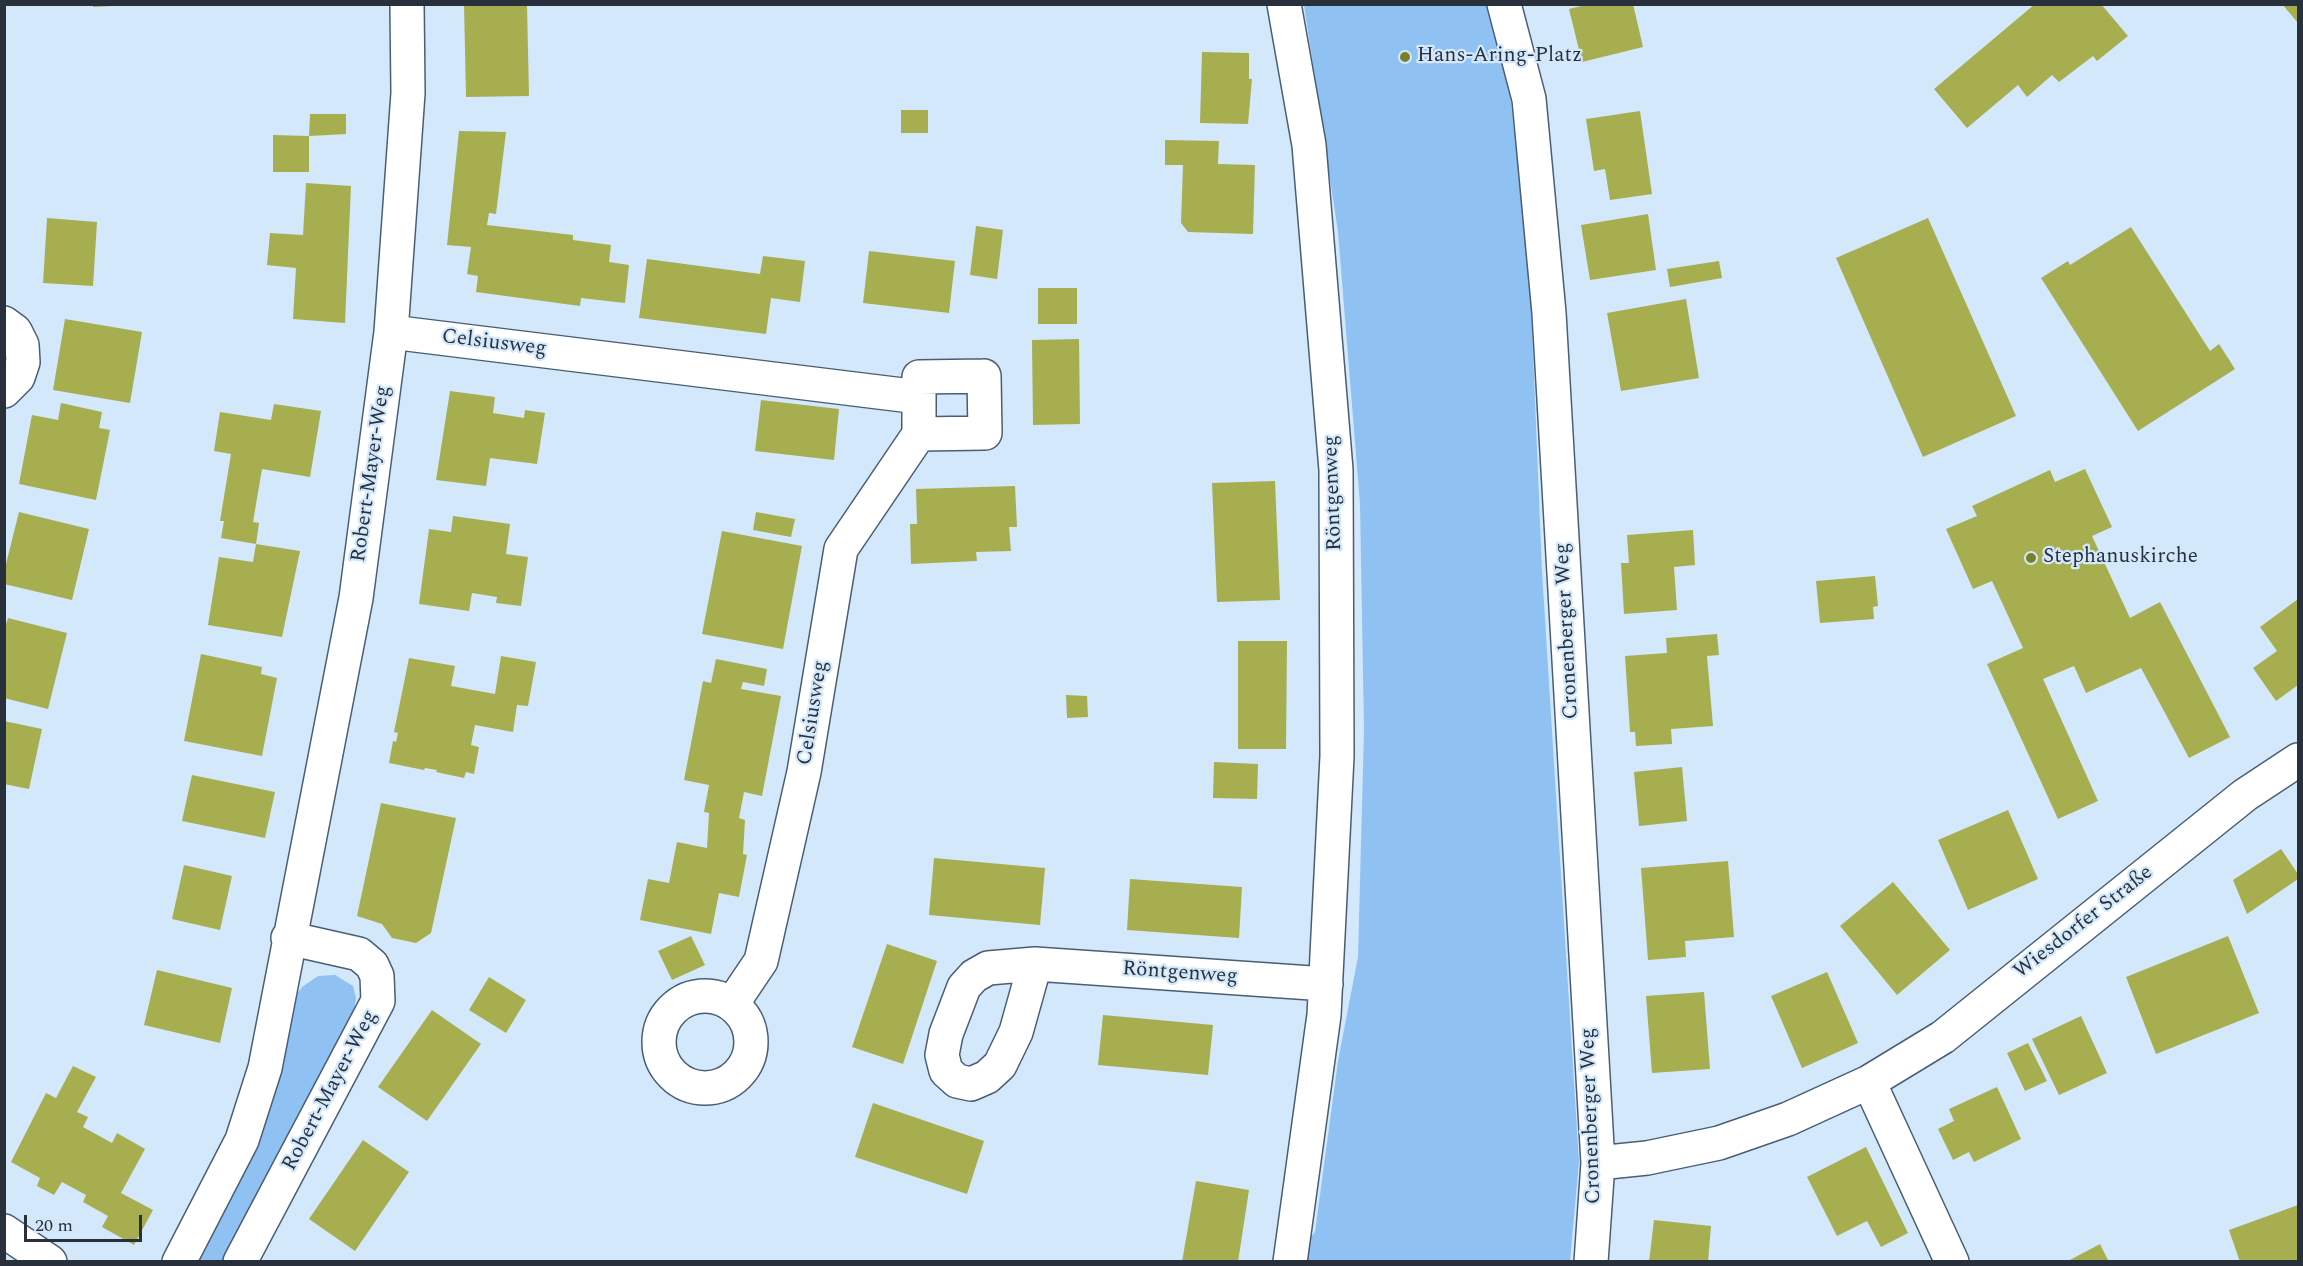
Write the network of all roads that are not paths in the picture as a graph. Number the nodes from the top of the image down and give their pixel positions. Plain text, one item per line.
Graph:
1 (407, 4) edge
2 (1284, 4) edge
3 (1504, 4) edge
4 (4, 323) edge
5 (391, 332) junction
6 (4, 391) edge
7 (919, 397) junction
8 (919, 434) junction
9 (2298, 760) edge
10 (288, 938) junction
11 (1035, 964) dead end
12 (1326, 984) junction
13 (732, 1004) dead end
14 (1869, 1083) junction
15 (1598, 1163) junction
16 (4, 1231) edge
17 (50, 1262) edge
18 (179, 1262) edge
19 (240, 1262) edge
20 (1290, 1262) edge
21 (1591, 1262) edge
22 (1952, 1262) edge

1 - 5 street, Robert-Mayer-Weg
2 - 12 street, Röntgenweg
3 - 15 street, Cronenberger Weg
4 - 6 street
5 - 7 street, Celsiusweg
5 - 10 street, Robert-Mayer-Weg
7 - 8 street
7 - 8 street
8 - 13 street, Celsiusweg
9 - 14 street, Wiesdorfer Straße
10 - 18 street, Robert-Mayer-Weg
10 - 19 street, Robert-Mayer-Weg
11 - 12 street, Röntgenweg
12 - 20 street, Röntgenweg
14 - 15 street, Wiesdorfer Straße
14 - 22 street
15 - 21 street, Cronenberger Weg
16 - 17 street

